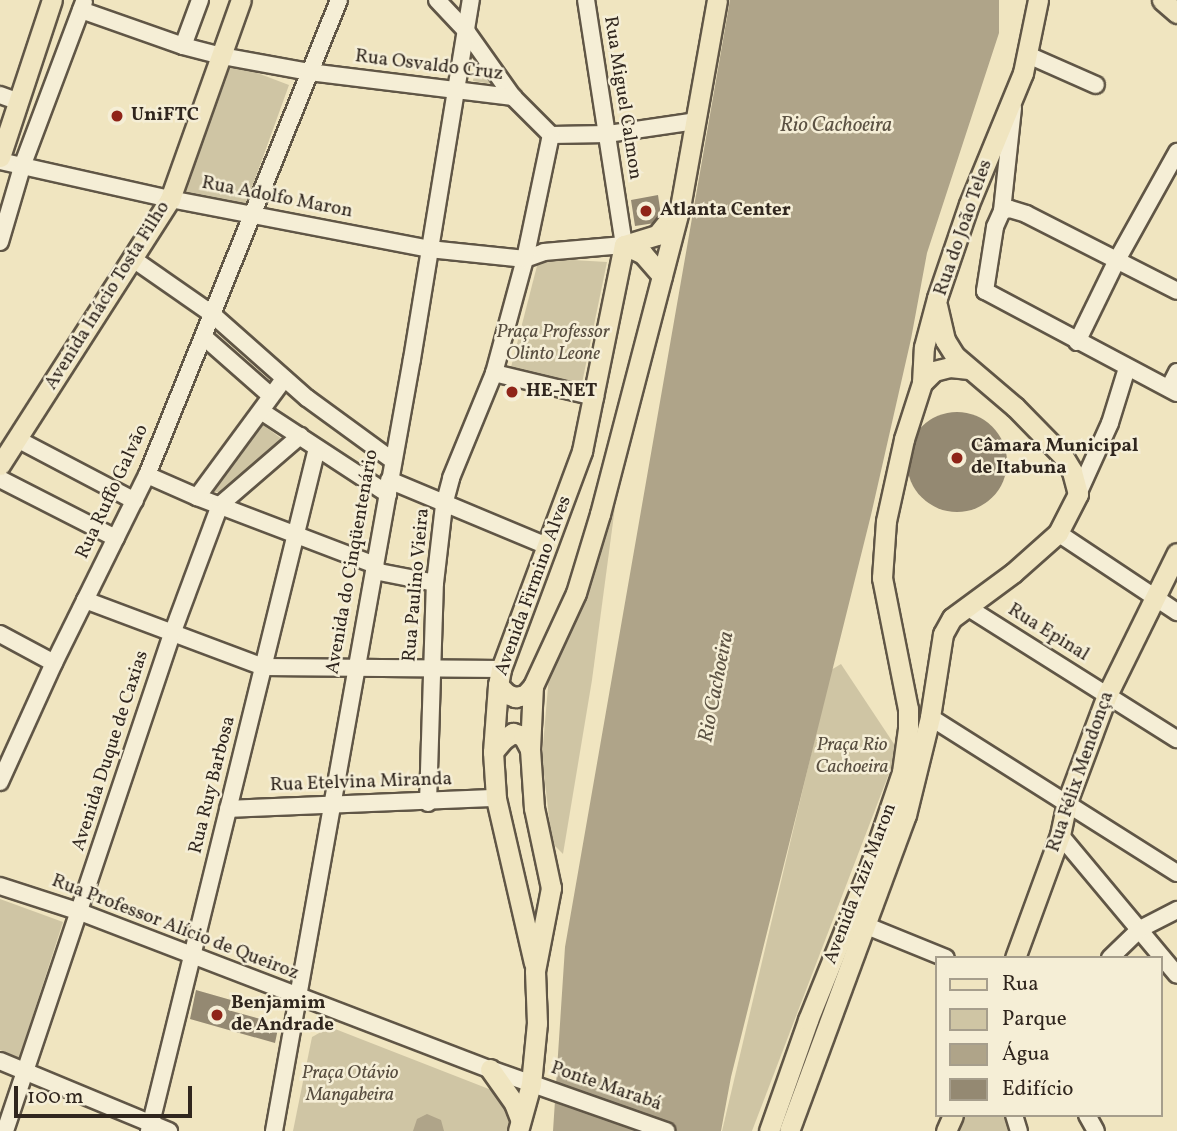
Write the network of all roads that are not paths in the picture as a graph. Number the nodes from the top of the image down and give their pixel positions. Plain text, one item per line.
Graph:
1 (52, 0) edge
2 (200, 0) edge
3 (241, 0) edge
4 (340, 0) edge
5 (437, 0) edge
6 (471, 0) edge
7 (586, 0) edge
8 (717, 0) edge
9 (1038, 0) edge
10 (1162, 0) edge
11 (83, 5) edge
12 (1177, 13) edge
13 (467, 32) junction
14 (183, 47) junction
15 (1028, 55) junction
16 (222, 56) junction
17 (309, 72) junction
18 (1096, 85) dead end
19 (458, 92) junction
20 (0, 95) edge
21 (513, 97) junction
22 (1013, 99) junction
23 (19, 102) junction
24 (696, 121) junction
25 (608, 134) junction
26 (551, 135) junction
27 (1177, 152) edge
28 (0, 159) edge
29 (23, 164) junction
30 (170, 199) junction
31 (681, 202) junction
32 (1002, 211) junction
33 (253, 215) junction
34 (0, 242) edge
35 (624, 245) junction
36 (429, 249) junction
37 (132, 259) junction
38 (525, 259) junction
39 (1117, 260) junction
40 (662, 276) junction
41 (1177, 291) edge
42 (936, 302) junction
43 (212, 314) junction
44 (204, 337) junction
45 (1077, 342) junction
46 (1127, 368) junction
47 (970, 369) junction
48 (1177, 372) edge
49 (494, 373) junction
50 (284, 379) junction
51 (922, 383) junction
52 (1173, 390) edge
53 (271, 396) junction
54 (595, 397) junction
55 (261, 411) junction
56 (300, 436) junction
57 (17, 439) junction
58 (317, 448) junction
59 (392, 460) junction
60 (0, 465) edge
61 (147, 475) junction
62 (0, 479) edge
63 (389, 487) junction
64 (1078, 494) junction
65 (197, 497) junction
66 (135, 501) junction
67 (220, 505) junction
68 (444, 505) junction
69 (1058, 533) junction
70 (296, 535) junction
71 (116, 538) junction
72 (547, 546) junction
73 (1177, 553) edge
74 (375, 568) junction
75 (435, 583) junction
76 (1155, 597) junction
77 (85, 600) junction
78 (967, 607) junction
79 (1177, 612) edge
80 (0, 634) edge
81 (172, 635) junction
82 (54, 663) junction
83 (263, 667) junction
84 (431, 668) junction
85 (356, 669) junction
86 (500, 677) junction
87 (533, 686) junction
88 (1107, 695) junction
89 (930, 717) junction
90 (1177, 740) edge
91 (530, 749) junction
92 (493, 752) junction
93 (0, 782) edge
94 (496, 798) junction
95 (1067, 802) junction
96 (428, 803) junction
97 (332, 807) junction
98 (228, 809) junction
99 (1060, 835) junction
100 (1177, 873) edge
101 (0, 886) edge
102 (1177, 910) edge
103 (80, 912) junction
104 (867, 926) junction
105 (1140, 929) junction
106 (941, 956) edge
107 (1016, 956) edge
108 (1112, 956) edge
109 (1162, 956) edge
110 (193, 958) junction
111 (1163, 958) edge
112 (536, 971) junction
113 (1177, 975) edge
114 (298, 997) junction
115 (0, 1061) edge
116 (490, 1069) junction
117 (25, 1072) junction
118 (531, 1084) junction
119 (519, 1125) edge
120 (150, 1128) edge
121 (773, 1130) edge
122 (5, 1131) edge
123 (169, 1131) edge
124 (274, 1131) edge
125 (666, 1131) edge

1 - 23 main road
2 - 14 street
3 - 16 main road, Avenida Inácio Tosta Filho
4 - 17 street, Rua Ruffo Galvão
5 - 13 street
6 - 13 street, Avenida do Cinqüentenário
7 - 25 street, Rua Miguel Calmon
8 - 24 main road, Avenida Firmino Alves
9 - 15 main road, Rua do João Teles
10 - 12 main road
11 - 14 street, Rua Osvaldo Cruz
11 - 29 street
13 - 19 street, Avenida do Cinqüentenário
13 - 21 street
14 - 16 street, Rua Osvaldo Cruz
15 - 18 street
15 - 22 main road, Rua do João Teles
16 - 17 street, Rua Osvaldo Cruz
16 - 30 main road, Avenida Inácio Tosta Filho
17 - 19 street, Rua Osvaldo Cruz
17 - 33 street, Rua Ruffo Galvão
19 - 21 street, Rua Osvaldo Cruz
19 - 36 street, Avenida do Cinqüentenário
20 - 23 street
21 - 26 street, Rua Osvaldo Cruz
22 - 32 street
22 - 42 main road, Rua do João Teles
23 - 28 main road
24 - 25 street
24 - 31 main road, Avenida Firmino Alves
25 - 26 street
25 - 35 street, Rua Miguel Calmon
26 - 38 street, Rua Paulino Vieira
27 - 39 street
28 - 29 street, Rua Adolfo Maron
29 - 30 street, Rua Adolfo Maron
29 - 34 street
30 - 33 street, Rua Adolfo Maron
30 - 37 main road, Avenida Inácio Tosta Filho
31 - 35 main road
31 - 40 main road, Avenida Firmino Alves
32 - 39 street
32 - 45 street
33 - 36 street, Rua Adolfo Maron
33 - 43 street, Rua Ruffo Galvão
35 - 38 street, Rua Adolfo Maron
35 - 40 main road
35 - 54 main road, Avenida Firmino Alves
36 - 38 street, Rua Adolfo Maron
36 - 59 street, Avenida do Cinqüentenário
37 - 43 street
37 - 57 main road, Avenida Inácio Tosta Filho
38 - 49 street, Rua Paulino Vieira
39 - 41 street
39 - 45 street
40 - 87 main road, Avenida Firmino Alves
42 - 47 main road, Rua do João Teles
42 - 51 main road, Avenida Aziz Maron
43 - 44 street, Rua Ruffo Galvão
43 - 50 street
44 - 53 street
44 - 61 street, Rua Ruffo Galvão
45 - 46 street
46 - 52 street
46 - 64 street
47 - 51 main road
47 - 64 main road, Rua do João Teles
48 - 52 street
49 - 54 street
49 - 68 street, Rua Paulino Vieira
50 - 53 street
50 - 59 street
51 - 121 main road, Avenida Aziz Maron
53 - 55 street
54 - 72 main road, Avenida Firmino Alves
55 - 56 street
55 - 65 street
56 - 58 street
56 - 67 street
57 - 60 main road, Avenida Inácio Tosta Filho
57 - 66 street
58 - 63 street
58 - 70 street, Rua Ruy Barbosa
59 - 63 street, Avenida do Cinqüentenário
61 - 65 street
61 - 66 street, Rua Ruffo Galvão
62 - 71 street
63 - 68 street
63 - 74 street, Avenida do Cinqüentenário
64 - 69 main road
65 - 67 street
66 - 71 street, Rua Ruffo Galvão
67 - 70 street
67 - 81 street, Avenida Duque de Caxias
68 - 72 street
68 - 75 street, Rua Paulino Vieira
69 - 76 street
69 - 78 main road, Avenida Aziz Maron
70 - 74 street
70 - 83 street, Rua Ruy Barbosa
71 - 77 street, Rua Ruffo Galvão
72 - 86 main road, Avenida Firmino Alves
73 - 76 main road, Rua Félix Mendonça
74 - 75 street
74 - 85 street, Avenida do Cinqüentenário
75 - 84 street, Rua Paulino Vieira
76 - 79 street
76 - 88 main road, Rua Félix Mendonça
77 - 81 street
77 - 82 street, Rua Ruffo Galvão
78 - 88 street, Rua Epinal
78 - 89 main road, Avenida Aziz Maron
80 - 82 street
81 - 83 street
81 - 103 street, Avenida Duque de Caxias
82 - 93 street, Rua Ruffo Galvão
83 - 85 street
83 - 98 street, Rua Ruy Barbosa
84 - 85 street
84 - 86 street
84 - 96 street, Rua Paulino Vieira
85 - 97 street, Avenida do Cinqüentenário
86 - 87 main road
86 - 92 main road, Avenida Firmino Alves
87 - 91 main road, Avenida Firmino Alves
88 - 90 street, Rua Epinal
88 - 95 main road, Rua Félix Mendonça
89 - 95 street
89 - 104 main road, Avenida Aziz Maron
91 - 92 main road
91 - 112 main road, Avenida Firmino Alves
92 - 94 main road, Avenida Firmino Alves
94 - 96 street, Rua Etelvina Miranda
94 - 112 main road, Avenida Firmino Alves
95 - 99 main road, Rua Félix Mendonça
95 - 100 street
96 - 97 street, Rua Etelvina Miranda
97 - 98 street, Rua Etelvina Miranda
97 - 114 street, Avenida do Cinqüentenário
98 - 110 street, Rua Ruy Barbosa
99 - 105 street
99 - 107 main road, Rua Félix Mendonça
101 - 103 street, Rua Professor Alício de Queiroz
102 - 105 street
103 - 110 street, Rua Professor Alício de Queiroz
103 - 117 street, Avenida Duque de Caxias
104 - 106 street
104 - 121 main road, Avenida Aziz Maron
105 - 108 street
105 - 109 street
110 - 114 street, Rua Professor Alício de Queiroz
110 - 120 street, Rua Ruy Barbosa
111 - 113 street
112 - 118 main road, Avenida Firmino Alves
114 - 116 street, Rua Professor Alício de Queiroz
114 - 124 street, Avenida do Cinqüentenário
115 - 117 street
116 - 118 street, Rua Professor Alício de Queiroz
116 - 119 main road
117 - 120 street
117 - 122 street, Avenida Duque de Caxias
118 - 119 main road, Avenida Firmino Alves
118 - 125 street, Ponte Marabá
120 - 123 street

